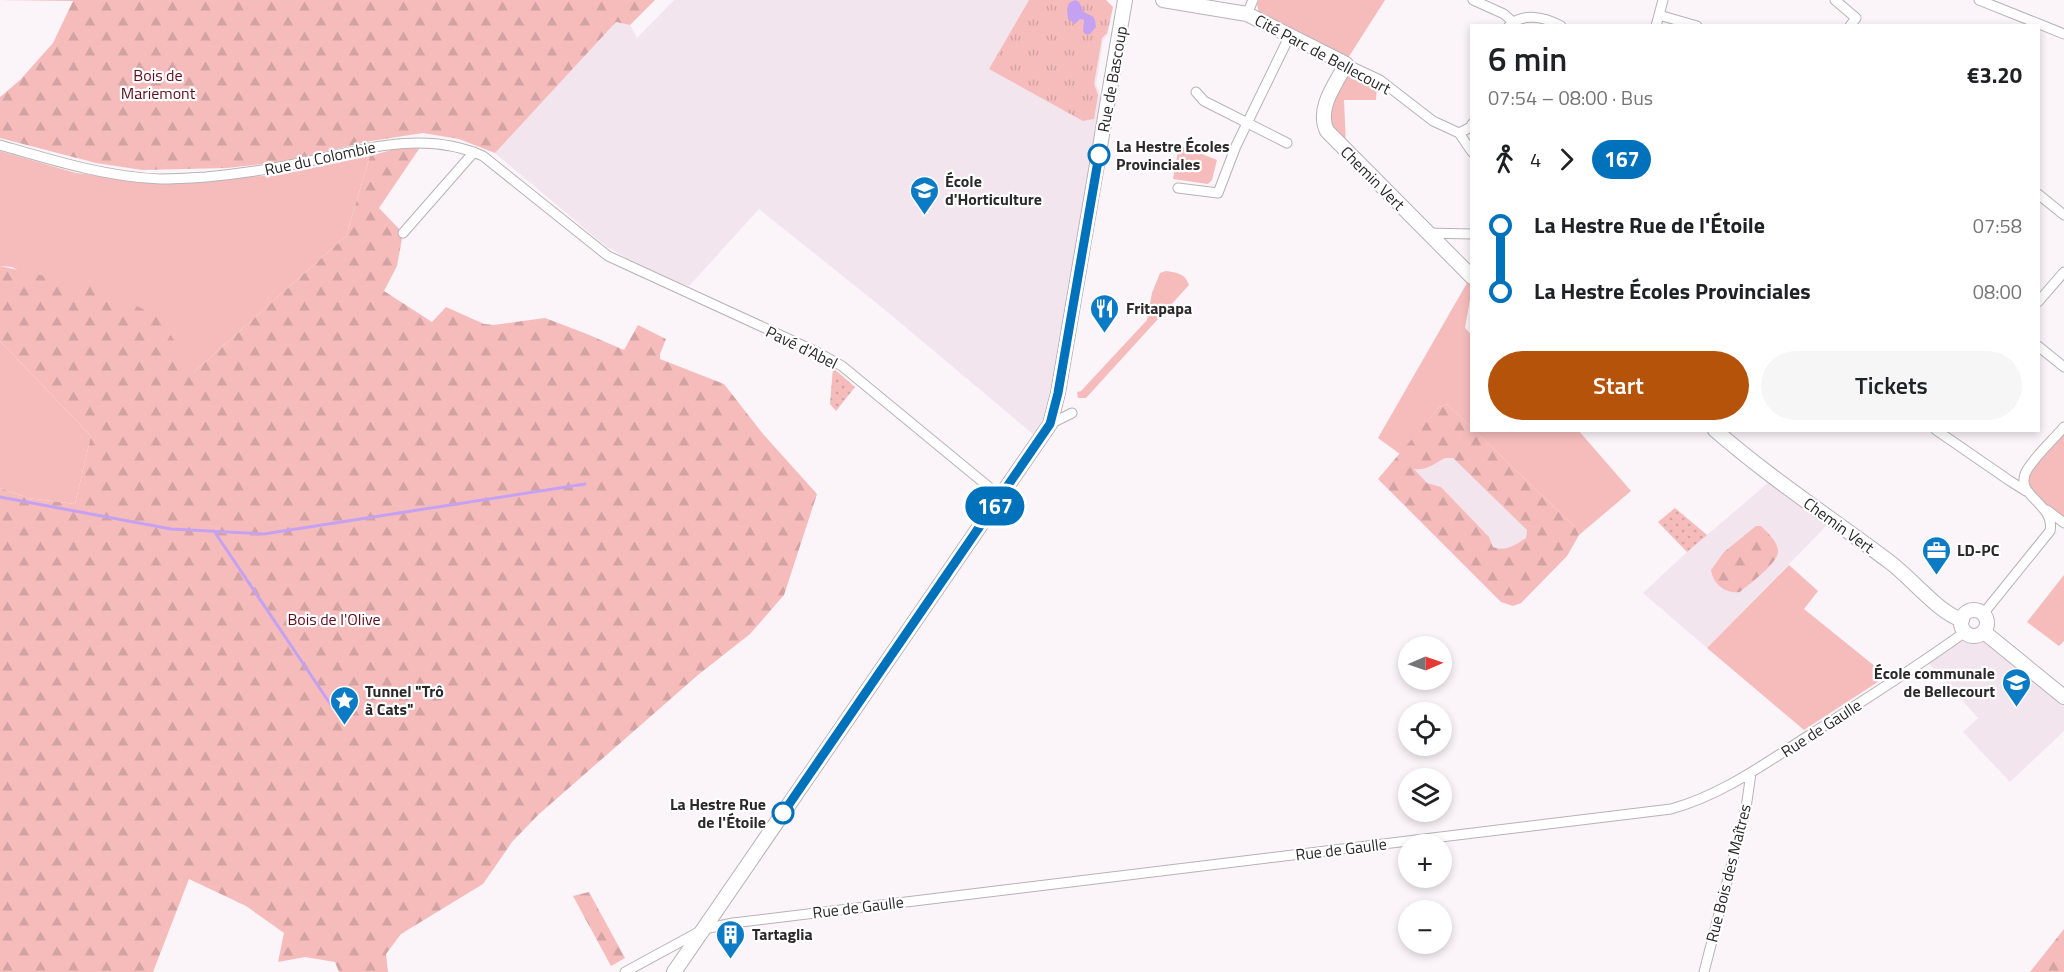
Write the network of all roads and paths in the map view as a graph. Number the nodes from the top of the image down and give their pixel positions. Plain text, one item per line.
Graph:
1 (1125, 0) edge
2 (1162, 0) edge
3 (1253, 0) edge
4 (1473, 0) edge
5 (1835, 0) edge
6 (1980, 0) edge
7 (1659, 1) edge
8 (1246, 14) junction
9 (1659, 15) junction
10 (1511, 24) edge
11 (1556, 24) edge
12 (1657, 24) edge
13 (1690, 24) edge
14 (1852, 24) edge
15 (2039, 24) edge
16 (2040, 24) edge
17 (2064, 34) edge
18 (1290, 35) junction
19 (1346, 64) junction
20 (1196, 92) dead end
21 (1248, 123) junction
22 (1470, 127) edge
23 (1459, 133) junction
24 (1287, 143) dead end
25 (0, 145) edge
26 (1470, 149) edge
27 (474, 152) junction
28 (1178, 188) dead end
29 (2040, 196) edge
30 (2064, 215) edge
31 (403, 233) dead end
32 (1426, 233) junction
33 (1470, 234) edge
34 (608, 256) joint
35 (2064, 272) edge
36 (1470, 275) edge
37 (2040, 300) edge
38 (2040, 348) edge
39 (2064, 367) edge
40 (1072, 413) dead end
41 (1050, 424) junction
42 (2064, 427) edge
43 (1718, 432) edge
44 (1939, 432) edge
45 (2026, 490) junction
46 (1001, 497) junction
47 (2045, 509) junction
48 (2064, 524) edge
49 (1983, 614) junction
50 (1964, 626) junction
51 (1984, 632) junction
52 (2064, 697) edge
53 (1751, 773) junction
54 (704, 929) junction
55 (625, 972) edge
56 (674, 972) edge
57 (1704, 972) edge

1 - 41 main road, Rue de Bascoup
2 - 8 main road, Cité Parc de Bellecourt
3 - 8 street, Cité Parc de Bellecourt
4 - 10 street
5 - 14 street
6 - 15 street
7 - 9 street
8 - 18 main road, Cité Parc de Bellecourt
9 - 12 street
9 - 13 street
10 - 11 street
16 - 17 street
18 - 19 main road, Cité Parc de Bellecourt
18 - 21 street
19 - 23 street, Cité Parc de Bellecourt
19 - 32 main road, Chemin Vert
20 - 21 street
21 - 24 street
21 - 28 street
22 - 23 street
23 - 26 street
25 - 27 street, Rue du Colombie
27 - 31 street
27 - 34 street, Rue du Colombie
29 - 30 street
32 - 33 street
32 - 36 main road, Chemin Vert
34 - 46 street, Pavé d'Abel
35 - 37 street
38 - 39 street
40 - 41 street
41 - 46 main road, Rue de Bascoup
42 - 45 street
43 - 50 main road, Chemin Vert
44 - 45 street
45 - 47 street
46 - 54 main road, Rue de Bascoup
47 - 48 street
47 - 49 street
49 - 50 main road
49 - 51 main road
50 - 51 main road
50 - 53 street, Rue de Gaulle
51 - 52 main road
53 - 54 street, Rue de Gaulle
53 - 57 street, Rue Bois des Maîtres
54 - 55 street, Rue de Gaulle
54 - 56 main road, Rue de Bascoup

